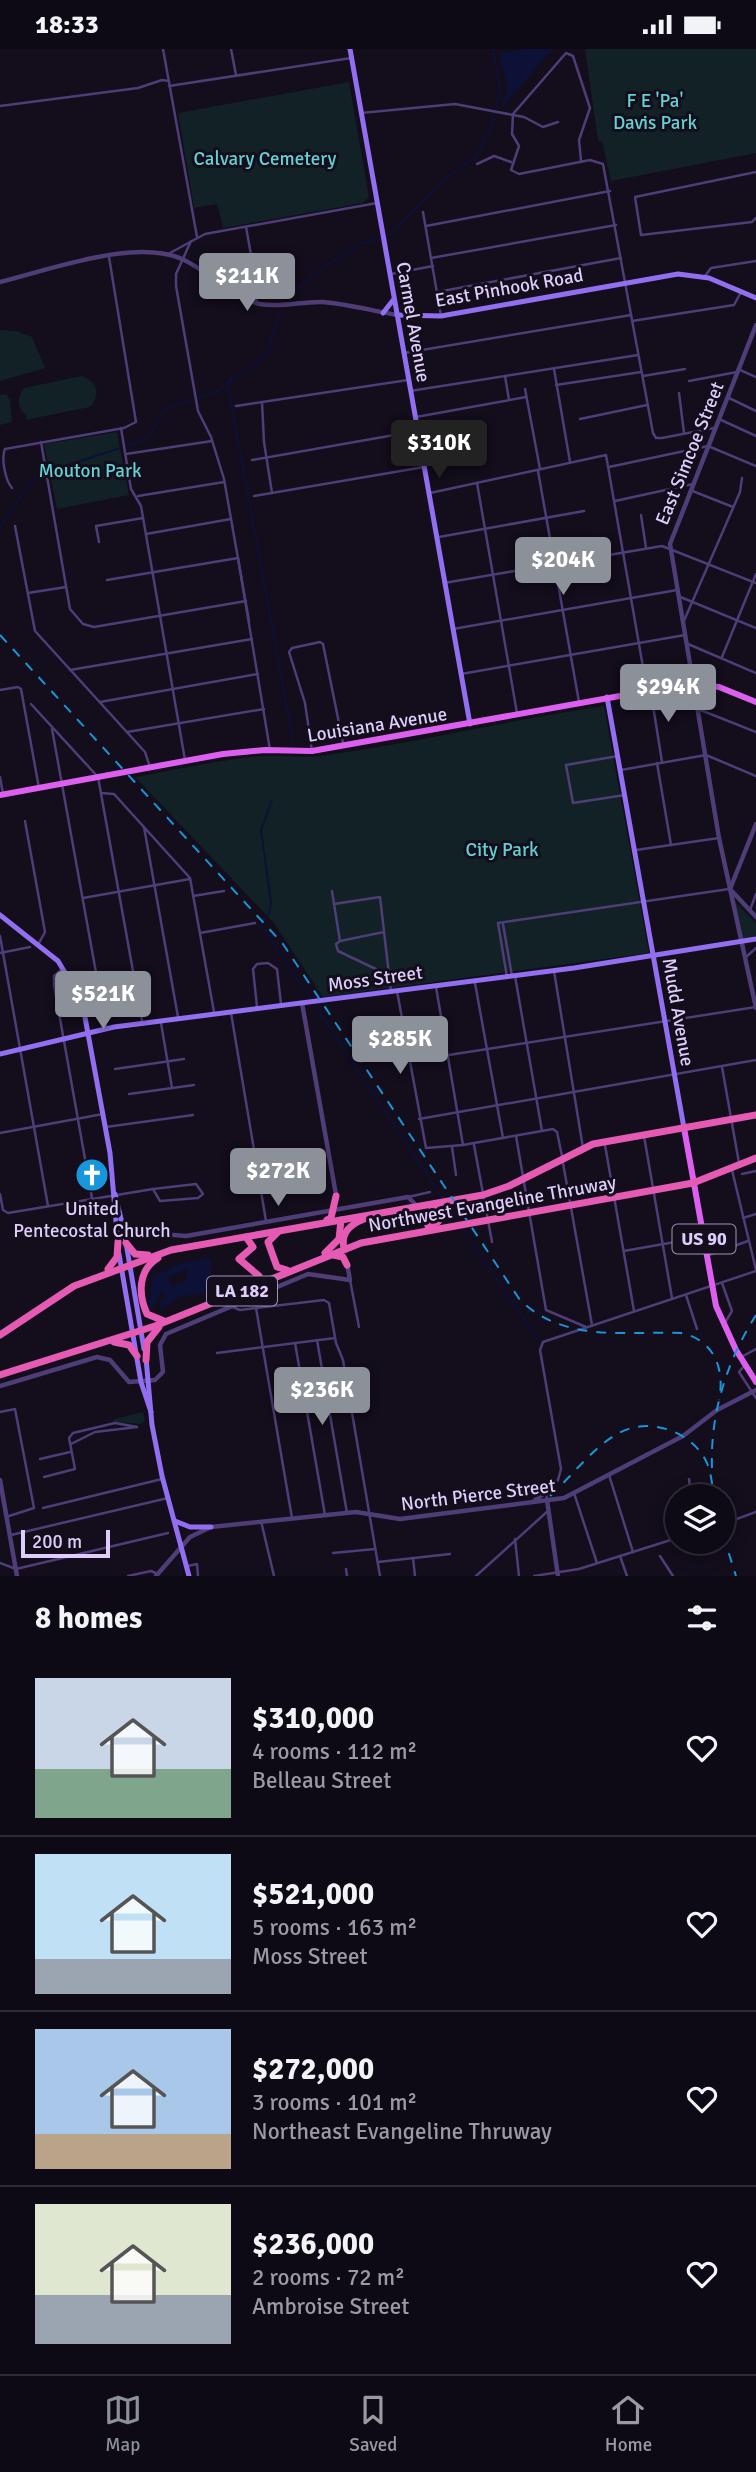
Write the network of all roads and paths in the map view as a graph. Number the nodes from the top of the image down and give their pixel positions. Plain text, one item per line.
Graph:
1 (163, 49) edge
2 (231, 49) edge
3 (350, 49) edge
4 (351, 58) junction
5 (236, 75) junction
6 (169, 81) junction
7 (170, 86) junction
8 (0, 106) edge
9 (361, 113) junction
10 (512, 117) junction
11 (558, 122) dead end
12 (581, 161) junction
13 (511, 162) junction
14 (477, 164) dead end
15 (756, 171) edge
16 (610, 191) junction
17 (377, 203) junction
18 (423, 212) dead end
19 (756, 218) edge
20 (616, 225) junction
21 (426, 226) junction
22 (246, 227) junction
23 (197, 237) junction
24 (191, 241) junction
25 (168, 254) junction
26 (109, 257) junction
27 (431, 258) junction
28 (621, 258) junction
29 (182, 259) junction
30 (756, 261) edge
31 (433, 266) junction
32 (390, 274) junction
33 (705, 278) junction
34 (0, 282) edge
35 (626, 283) junction
36 (437, 292) junction
37 (741, 292) junction
38 (756, 298) edge
39 (394, 299) junction
40 (256, 303) junction
41 (383, 313) junction
42 (397, 315) junction
43 (631, 315) junction
44 (441, 316) junction
45 (412, 317) junction
46 (632, 321) junction
47 (756, 325) edge
48 (400, 329) junction
49 (750, 341) junction
50 (756, 343) edge
51 (404, 353) junction
52 (638, 355) junction
53 (554, 368) junction
54 (685, 369) dead end
55 (738, 371) junction
56 (642, 374) junction
57 (505, 376) junction
58 (756, 377) edge
59 (408, 380) junction
60 (689, 381) dead end
61 (556, 385) junction
62 (525, 389) dead end
63 (410, 391) junction
64 (679, 393) dead end
65 (526, 397) junction
66 (727, 397) junction
67 (509, 400) junction
68 (262, 402) junction
69 (647, 405) junction
70 (236, 406) dead end
71 (756, 411) edge
72 (415, 417) junction
73 (580, 419) dead end
74 (719, 419) junction
75 (121, 428) junction
76 (715, 428) junction
77 (417, 431) junction
78 (684, 433) junction
79 (756, 436) edge
80 (41, 442) junction
81 (212, 442) junction
82 (708, 446) junction
83 (126, 454) junction
84 (267, 457) junction
85 (252, 460) dead end
86 (570, 462) junction
87 (756, 466) edge
88 (424, 467) junction
89 (609, 467) junction
90 (539, 469) junction
91 (6, 475) junction
92 (0, 477) edge
93 (741, 478) dead end
94 (225, 482) junction
95 (477, 483) junction
96 (692, 487) junction
97 (12, 488) dead end
98 (272, 493) junction
99 (429, 494) junction
100 (254, 496) dead end
101 (136, 497) junction
102 (614, 501) junction
103 (733, 507) junction
104 (584, 511) dead end
105 (641, 515) dead end
106 (143, 518) junction
107 (546, 518) junction
108 (231, 519) junction
109 (15, 526) dead end
110 (485, 529) junction
111 (146, 534) junction
112 (436, 537) junction
113 (99, 542) dead end
114 (646, 548) junction
115 (670, 548) junction
116 (623, 552) junction
117 (237, 558) junction
118 (554, 564) junction
119 (710, 564) junction
120 (152, 572) junction
121 (756, 574) edge
122 (493, 575) junction
123 (107, 580) dead end
124 (444, 583) junction
125 (754, 583) edge
126 (66, 587) junction
127 (27, 593) junction
128 (678, 593) junction
129 (630, 597) junction
130 (245, 601) junction
131 (693, 603) junction
132 (562, 609) junction
133 (160, 615) junction
134 (500, 620) junction
135 (737, 620) junction
136 (683, 623) junction
137 (756, 628) edge
138 (452, 629) junction
139 (685, 635) junction
140 (252, 639) junction
141 (639, 643) junction
142 (687, 643) junction
143 (166, 653) junction
144 (570, 655) junction
145 (722, 657) junction
146 (509, 666) junction
147 (70, 670) junction
148 (756, 673) edge
149 (258, 674) junction
150 (460, 675) junction
151 (693, 684) junction
152 (173, 689) junction
153 (0, 690) edge
154 (648, 690) junction
155 (607, 697) junction
156 (756, 701) edge
157 (99, 702) junction
158 (579, 702) junction
159 (32, 704) dead end
160 (264, 709) junction
161 (697, 709) junction
162 (517, 713) junction
163 (178, 723) junction
164 (470, 724) junction
165 (52, 727) junction
166 (127, 732) junction
167 (756, 732) edge
168 (344, 745) junction
169 (270, 750) junction
170 (312, 751) junction
171 (705, 755) junction
172 (618, 756) junction
173 (185, 761) junction
174 (662, 762) junction
175 (657, 763) junction
176 (150, 767) junction
177 (621, 770) junction
178 (756, 776) edge
179 (0, 777) edge
180 (98, 777) junction
181 (62, 784) junction
182 (39, 788) junction
183 (101, 793) junction
184 (2, 795) edge
185 (625, 795) junction
186 (25, 821) dead end
187 (756, 824) edge
188 (144, 827) junction
189 (719, 838) junction
190 (753, 838) edge
191 (671, 845) junction
192 (634, 851) junction
193 (190, 879) junction
194 (154, 885) junction
195 (730, 888) junction
196 (224, 891) dead end
197 (332, 891) dead end
198 (118, 892) junction
199 (756, 894) edge
200 (193, 896) junction
201 (83, 898) junction
202 (644, 901) junction
203 (334, 904) junction
204 (750, 910) junction
205 (2, 916) edge
206 (756, 917) edge
207 (255, 922) dead end
208 (0, 925) edge
209 (384, 932) junction
210 (200, 933) junction
211 (0, 936) edge
212 (756, 939) edge
213 (340, 941) junction
214 (741, 942) junction
215 (39, 943) junction
216 (30, 947) dead end
217 (756, 948) edge
218 (1, 952) edge
219 (653, 956) junction
220 (745, 958) junction
221 (63, 968) junction
222 (554, 970) junction
223 (388, 971) junction
224 (511, 976) junction
225 (749, 977) junction
226 (475, 981) junction
227 (756, 984) edge
228 (436, 986) junction
229 (394, 991) junction
230 (302, 1003) junction
231 (756, 1005) edge
232 (281, 1006) junction
233 (257, 1010) junction
234 (231, 1013) junction
235 (215, 1016) junction
236 (178, 1020) junction
237 (664, 1020) junction
238 (161, 1023) junction
239 (142, 1024) junction
240 (106, 1028) junction
241 (90, 1031) junction
242 (564, 1035) junction
243 (64, 1037) junction
244 (526, 1041) junction
245 (486, 1048) junction
246 (20, 1049) junction
247 (0, 1054) edge
248 (447, 1054) junction
249 (184, 1059) dead end
250 (756, 1060) edge
251 (410, 1061) junction
252 (167, 1062) junction
253 (722, 1067) junction
254 (115, 1069) dead end
255 (674, 1075) junction
256 (194, 1085) dead end
257 (172, 1088) junction
258 (574, 1092) junction
259 (128, 1094) dead end
260 (536, 1099) junction
261 (497, 1106) junction
262 (457, 1113) junction
263 (103, 1114) junction
264 (193, 1115) dead end
265 (756, 1115) edge
266 (78, 1118) junction
267 (419, 1119) junction
268 (732, 1119) junction
269 (33, 1126) junction
270 (106, 1127) junction
271 (684, 1128) junction
272 (542, 1131) junction
273 (0, 1133) edge
274 (644, 1135) junction
275 (516, 1136) junction
276 (503, 1138) junction
277 (604, 1142) junction
278 (474, 1144) junction
279 (463, 1145) junction
280 (452, 1147) junction
281 (583, 1148) junction
282 (562, 1157) junction
283 (756, 1158) edge
284 (738, 1170) junction
285 (756, 1171) edge
286 (456, 1175) dead end
287 (523, 1179) junction
288 (694, 1183) junction
289 (153, 1189) junction
290 (654, 1190) junction
291 (429, 1192) dead end
292 (0, 1194) edge
293 (115, 1194) junction
294 (483, 1195) junction
295 (336, 1196) joint
296 (408, 1197) junction
297 (614, 1197) junction
298 (92, 1198) junction
299 (570, 1204) junction
300 (48, 1206) junction
301 (417, 1207) junction
302 (336, 1209) junction
303 (529, 1211) junction
304 (114, 1213) junction
305 (381, 1213) junction
306 (756, 1214) edge
307 (743, 1218) junction
308 (341, 1220) junction
309 (487, 1220) junction
310 (267, 1223) junction
311 (324, 1223) junction
312 (284, 1230) junction
313 (124, 1231) junction
314 (246, 1237) junction
315 (703, 1237) junction
316 (380, 1238) junction
317 (748, 1241) junction
318 (118, 1242) junction
319 (492, 1242) dead end
320 (127, 1243) junction
321 (361, 1243) junction
322 (663, 1244) junction
323 (344, 1248) junction
324 (171, 1250) junction
325 (624, 1251) junction
326 (155, 1255) junction
327 (707, 1255) junction
328 (323, 1256) junction
329 (130, 1264) junction
330 (347, 1265) junction
331 (299, 1266) junction
332 (121, 1267) junction
333 (756, 1271) edge
334 (98, 1275) junction
335 (350, 1280) junction
336 (722, 1282) junction
337 (712, 1285) junction
338 (252, 1287) junction
339 (685, 1294) junction
340 (672, 1298) junction
341 (230, 1306) junction
342 (257, 1308) junction
343 (634, 1311) junction
344 (174, 1319) junction
345 (164, 1322) junction
346 (723, 1323) junction
347 (592, 1325) junction
348 (359, 1327) dead end
349 (586, 1327) junction
350 (698, 1329) dead end
351 (137, 1332) junction
352 (0, 1335) edge
353 (335, 1338) junction
354 (317, 1340) junction
355 (110, 1342) junction
356 (295, 1343) junction
357 (263, 1347) junction
358 (756, 1349) edge
359 (217, 1353) dead end
360 (137, 1356) junction
361 (741, 1357) junction
362 (146, 1360) junction
363 (746, 1365) junction
364 (0, 1374) edge
365 (149, 1381) junction
366 (141, 1382) junction
367 (756, 1383) edge
368 (0, 1386) edge
369 (754, 1391) edge
370 (756, 1398) edge
371 (0, 1412) edge
372 (151, 1412) junction
373 (119, 1423) junction
374 (119, 1428) junction
375 (94, 1430) junction
376 (70, 1444) junction
377 (72, 1451) junction
378 (40, 1459) dead end
379 (609, 1475) junction
380 (44, 1477) dead end
381 (162, 1479) junction
382 (689, 1479) dead end
383 (0, 1480) edge
384 (690, 1484) edge
385 (545, 1492) junction
386 (574, 1493) junction
387 (567, 1496) junction
388 (168, 1498) junction
389 (547, 1500) junction
390 (534, 1501) junction
391 (43, 1508) dead end
392 (549, 1510) junction
393 (347, 1513) junction
394 (756, 1513) edge
395 (325, 1515) junction
396 (369, 1515) junction
397 (6, 1517) junction
398 (292, 1518) junction
399 (735, 1520) edge
400 (175, 1521) junction
401 (261, 1521) junction
402 (211, 1527) junction
403 (168, 1533) dead end
404 (10, 1535) junction
405 (515, 1539) junction
406 (665, 1542) edge
407 (183, 1546) junction
408 (375, 1549) junction
409 (634, 1552) junction
410 (333, 1553) dead end
411 (450, 1554) dead end
412 (620, 1556) junction
413 (660, 1556) dead end
414 (412, 1558) junction
415 (378, 1562) junction
416 (0, 1563) edge
417 (597, 1563) junction
418 (188, 1566) junction
419 (16, 1569) junction
420 (346, 1569) dead end
421 (558, 1574) edge
422 (157, 1575) edge
423 (17, 1576) edge
424 (128, 1576) edge
425 (190, 1576) edge
426 (198, 1576) edge
427 (275, 1576) edge
428 (347, 1576) edge
429 (380, 1576) edge
430 (415, 1576) edge
431 (476, 1576) edge
432 (519, 1576) edge
433 (534, 1576) edge
434 (627, 1576) edge
435 (673, 1576) edge

1 - 6 street
2 - 5 street
3 - 4 main road, Carmel Avenue
4 - 5 street
4 - 9 main road, Carmel Avenue
5 - 7 street
6 - 7 street
6 - 8 street
7 - 23 street
9 - 10 street
9 - 17 main road, Carmel Avenue
10 - 11 street
10 - 12 street
10 - 13 street
12 - 13 street
12 - 16 street
13 - 14 street
15 - 19 street
16 - 20 street
16 - 21 street
17 - 22 street
17 - 32 main road, Carmel Avenue
18 - 21 street
20 - 27 street
20 - 28 street
21 - 27 street
22 - 23 street
22 - 40 street
23 - 24 street
24 - 25 street
24 - 29 street
25 - 26 street, East Pinhook Road
25 - 29 street, East Pinhook Road
26 - 34 street, East Pinhook Road
26 - 75 street
27 - 31 street
28 - 35 street
28 - 36 street
29 - 40 street, East Pinhook Road
29 - 81 street
30 - 33 street
31 - 32 street
31 - 36 street
32 - 39 main road, Carmel Avenue
33 - 35 main road, East Pinhook Road
33 - 37 main road, East Pinhook Road
35 - 43 street
35 - 44 main road, East Pinhook Road
36 - 44 street
37 - 38 main road, East Pinhook Road
37 - 46 street
39 - 41 main road
39 - 42 main road, Carmel Avenue
40 - 41 street, East Pinhook Road
41 - 42 street, East Pinhook Road
42 - 45 main road, East Pinhook Road
42 - 48 main road, Carmel Avenue
43 - 46 street
43 - 51 street
44 - 45 main road, East Pinhook Road
45 - 48 main road
46 - 52 street
47 - 49 street, East Simcoe Street
48 - 51 main road, Carmel Avenue
49 - 50 street
49 - 55 street, East Simcoe Street
51 - 59 main road, Carmel Avenue
52 - 53 street
52 - 56 street
53 - 57 street
53 - 61 street
54 - 56 street
55 - 58 street
55 - 60 street
55 - 66 street, East Simcoe Street
56 - 61 street
56 - 69 street
57 - 63 street
57 - 67 street
59 - 63 main road, Carmel Avenue
59 - 68 street
61 - 86 street
62 - 65 street
63 - 72 main road, Carmel Avenue
64 - 78 street
65 - 67 street
65 - 90 street
66 - 71 street
66 - 74 street, East Simcoe Street
67 - 72 street
68 - 70 street
68 - 84 street
69 - 73 street
69 - 78 street
72 - 77 main road, Carmel Avenue
74 - 76 street, East Simcoe Street
74 - 79 street
75 - 80 street
75 - 83 street
76 - 78 street
76 - 82 street, East Simcoe Street
77 - 84 street
77 - 88 main road, Carmel Avenue
80 - 91 street
80 - 126 street
81 - 83 street
81 - 94 street
82 - 87 street
82 - 89 street
82 - 96 street, East Simcoe Street
83 - 101 street
84 - 85 street
84 - 98 street
86 - 89 street
86 - 90 street
88 - 98 street
88 - 99 main road, Carmel Avenue
89 - 102 street
90 - 95 street
90 - 107 street
91 - 92 street
91 - 97 street
93 - 103 street
94 - 101 street
94 - 108 street
95 - 99 street
95 - 110 street
96 - 102 street
96 - 103 street
96 - 115 street, East Simcoe Street
98 - 100 street
99 - 112 main road, Carmel Avenue
101 - 106 street
102 - 116 street
103 - 119 street
104 - 107 street
105 - 114 street
106 - 111 street
106 - 113 street
107 - 110 street
107 - 118 street
108 - 111 street
108 - 117 street
109 - 127 street
110 - 112 street
110 - 122 street
111 - 120 street
112 - 124 main road, Carmel Avenue
114 - 115 street
114 - 116 street
115 - 119 street
115 - 128 street, East Simcoe Street
116 - 118 street
116 - 129 street
117 - 120 street
117 - 130 street
118 - 122 street
118 - 132 street
119 - 125 street
119 - 131 street
120 - 123 street
120 - 133 street
121 - 125 street
122 - 124 street
122 - 134 street
124 - 138 main road, Carmel Avenue
125 - 135 street
126 - 127 street
126 - 133 street
127 - 147 street
128 - 129 street
128 - 131 street
128 - 136 street, East Simcoe Street
129 - 132 street
129 - 141 street
130 - 133 street
130 - 140 street
131 - 135 street
131 - 136 street
132 - 134 street
132 - 144 street
133 - 143 street
134 - 138 street
134 - 146 street
135 - 137 street
135 - 145 street
136 - 139 street, East Simcoe Street
138 - 150 main road, Carmel Avenue
139 - 141 street
139 - 142 street, East Simcoe Street
140 - 143 street
140 - 149 street
141 - 144 street
141 - 154 street
142 - 145 street
142 - 151 street, East Simcoe Street
143 - 147 street
143 - 152 street
144 - 146 street
144 - 158 street
145 - 148 street
146 - 150 street
146 - 162 street
147 - 157 street
149 - 152 street
149 - 160 street
150 - 164 main road, Carmel Avenue
151 - 154 main road, Louisiana Avenue
151 - 156 main road, Louisiana Avenue
151 - 161 street, East Simcoe Street
152 - 157 street
152 - 163 street
153 - 182 street
154 - 155 main road, Louisiana Avenue
154 - 174 street
155 - 158 main road, Louisiana Avenue
155 - 172 main road, Mudd Avenue
157 - 166 street
158 - 162 main road, Louisiana Avenue
159 - 165 street
160 - 163 street
160 - 169 street
161 - 167 street
161 - 171 street, East Simcoe Street
162 - 164 main road, Louisiana Avenue
163 - 166 street
163 - 173 street
164 - 168 main road, Louisiana Avenue
165 - 180 street
165 - 181 street
166 - 176 street
168 - 170 main road, Louisiana Avenue
168 - 170 street
169 - 170 main road, Louisiana Avenue
169 - 173 main road, Louisiana Avenue
171 - 174 street
171 - 178 street
171 - 189 street, East Simcoe Street
172 - 177 main road, Mudd Avenue
172 - 185 street
173 - 176 main road, Louisiana Avenue
174 - 175 street
175 - 177 street
175 - 191 street
176 - 180 main road, Louisiana Avenue
177 - 185 main road, Mudd Avenue
179 - 184 street
180 - 181 main road, Louisiana Avenue
180 - 183 street
181 - 182 main road, Louisiana Avenue
181 - 201 street
182 - 184 main road, Louisiana Avenue
183 - 188 street
183 - 198 street
185 - 192 main road, Mudd Avenue
186 - 215 street
187 - 190 street
188 - 193 street
188 - 194 street
189 - 191 street
189 - 195 street, East Simcoe Street
190 - 195 street
191 - 192 street
192 - 202 main road, Mudd Avenue
193 - 194 street
193 - 200 street
194 - 198 street
194 - 236 street
195 - 202 street
195 - 204 street
195 - 214 street, East Simcoe Street
196 - 200 street
197 - 203 street
198 - 201 street
198 - 239 street
199 - 204 street
200 - 210 street
201 - 240 street
202 - 219 main road, Mudd Avenue
202 - 224 street
203 - 209 street
203 - 213 street
204 - 206 street
205 - 208 street
205 - 215 main road
207 - 210 street
209 - 213 street
209 - 223 street
210 - 235 street
211 - 218 street
212 - 214 main road, Moss Street
213 - 223 street
214 - 219 main road, Moss Street
214 - 220 street, East Simcoe Street
215 - 221 main road
216 - 218 street
217 - 220 street
218 - 246 street
219 - 222 main road, Moss Street
219 - 237 main road, Mudd Avenue
220 - 225 street, East Simcoe Street
221 - 241 main road
221 - 243 street
222 - 224 main road, Moss Street
222 - 242 street
223 - 229 street
224 - 226 main road, Moss Street
224 - 244 street
225 - 227 street
225 - 231 street, East Simcoe Street
226 - 228 main road, Moss Street
226 - 245 street
228 - 229 main road, Moss Street
228 - 248 street
229 - 230 main road, Moss Street
229 - 251 street
230 - 232 main road, Moss Street
230 - 295 street
231 - 237 street
232 - 233 main road, Moss Street
232 - 233 street
233 - 234 main road, Moss Street
234 - 235 main road, Moss Street
234 - 310 street
235 - 236 main road, Moss Street
236 - 238 main road, Moss Street
237 - 242 street
237 - 255 main road, Mudd Avenue
238 - 239 main road, Moss Street
238 - 252 street
239 - 240 main road, Moss Street
240 - 241 main road, Moss Street
241 - 243 main road, Moss Street
241 - 263 main road
242 - 244 street
242 - 258 street
243 - 246 main road, Moss Street
243 - 266 street
244 - 245 street
244 - 260 street
245 - 248 street
245 - 261 street
246 - 247 main road, Moss Street
246 - 269 street
248 - 251 street
248 - 262 street
249 - 252 street
250 - 253 street
251 - 267 street
252 - 254 street
252 - 257 street
253 - 255 street
253 - 268 street
255 - 258 street
255 - 271 main road, Mudd Avenue
256 - 257 street
257 - 259 street
258 - 260 street
258 - 281 street
260 - 261 street
260 - 272 street
261 - 262 street
261 - 276 street
262 - 267 street
262 - 279 street
263 - 266 street
263 - 270 main road
264 - 270 street
265 - 268 highway
266 - 269 street
266 - 298 street
267 - 280 street
268 - 271 highway
268 - 284 street
269 - 273 street
269 - 300 street
270 - 293 main road
271 - 274 highway
271 - 288 main road, Mudd Avenue / US 90
272 - 275 street
272 - 282 street
274 - 277 highway
274 - 290 street
275 - 276 street
275 - 287 street
276 - 278 street
277 - 281 highway
277 - 297 street
278 - 279 street
278 - 294 street
279 - 280 street
280 - 286 street
281 - 282 highway
282 - 287 highway
282 - 299 street
283 - 284 highway, Northwest Evangeline Thruway
284 - 285 street
284 - 288 highway, Northwest Evangeline Thruway
284 - 307 street
287 - 294 highway
287 - 303 street
288 - 290 highway, Northwest Evangeline Thruway / LA 182
288 - 315 main road, Mudd Avenue / US 90
289 - 289 street
289 - 293 street
290 - 297 highway, Northwest Evangeline Thruway / LA 182
290 - 322 street
291 - 296 street
292 - 300 street
293 - 298 street
293 - 304 main road
293 - 313 main road
294 - 301 highway
294 - 309 street
295 - 302 highway
296 - 301 street
296 - 302 street
297 - 299 highway, Northwest Evangeline Thruway / LA 182
297 - 325 street
298 - 300 street
299 - 303 highway, Northwest Evangeline Thruway / LA 182
299 - 347 street
301 - 305 highway
301 - 316 highway
302 - 308 street
302 - 310 street
302 - 311 highway
303 - 309 highway, Northwest Evangeline Thruway / LA 182
303 - 349 street
304 - 313 main road
304 - 318 main road
305 - 308 highway
305 - 323 highway
306 - 307 street
307 - 317 street
308 - 311 highway
308 - 331 highway
309 - 316 highway, Northwest Evangeline Thruway / LA 182
309 - 319 street
310 - 313 street
311 - 312 highway
312 - 314 highway
312 - 331 highway
313 - 320 main road
314 - 324 highway
314 - 338 highway
315 - 322 street
315 - 327 main road, Mudd Avenue / US 90
316 - 321 highway, Northwest Evangeline Thruway / LA 182
317 - 327 street
317 - 333 street
318 - 332 main road
318 - 334 highway
320 - 326 highway
320 - 329 main road
321 - 323 highway, Northwest Evangeline Thruway / LA 182
321 - 330 highway
322 - 325 street
322 - 340 street
323 - 328 highway, Northwest Evangeline Thruway / LA 182
323 - 330 street
324 - 326 highway
324 - 344 highway
325 - 343 street
326 - 329 highway
327 - 337 main road, Mudd Avenue / US 90
328 - 330 highway
328 - 331 highway, Northwest Evangeline Thruway / LA 182
329 - 332 highway
329 - 351 main road
330 - 335 street
331 - 338 highway, Northwest Evangeline Thruway / LA 182
332 - 334 highway
332 - 351 main road
333 - 336 street
334 - 352 highway
335 - 341 street
335 - 348 street
336 - 337 street
336 - 346 street
337 - 339 street
337 - 346 main road, Mudd Avenue / US 90
338 - 344 highway, Northwest Evangeline Thruway / LA 182
339 - 340 street
339 - 350 street
340 - 343 street
341 - 342 street
341 - 365 street
342 - 353 street
342 - 357 street
343 - 347 street
344 - 345 highway, Northwest Evangeline Thruway / LA 182
345 - 351 highway, Northwest Evangeline Thruway / LA 182
345 - 362 highway
346 - 361 main road, Mudd Avenue / US 90
347 - 349 street
349 - 385 street
351 - 355 highway, Northwest Evangeline Thruway / LA 182
351 - 360 main road
351 - 362 main road
353 - 354 street
353 - 396 street
354 - 356 street
354 - 393 street
355 - 360 highway
355 - 364 highway, Northwest Evangeline Thruway / LA 182
356 - 357 street
356 - 395 street
357 - 359 street
357 - 398 street
358 - 361 street
360 - 366 main road
361 - 363 main road, US 90
362 - 365 main road
363 - 367 main road, US 90
363 - 369 street
365 - 366 street
365 - 372 main road
366 - 368 street
366 - 372 main road
369 - 370 street
369 - 379 street, North Pierce Street
371 - 397 street
372 - 381 main road
373 - 374 street
373 - 374 street
373 - 375 street
374 - 375 street
375 - 376 street
375 - 376 street
376 - 377 street
377 - 378 street
377 - 380 street
379 - 386 street, North Pierce Street
379 - 409 street
381 - 388 main road
381 - 391 street
382 - 384 street
383 - 397 street
385 - 389 street
385 - 390 street
386 - 387 street, North Pierce Street
386 - 417 street
387 - 389 street, North Pierce Street
387 - 392 street
388 - 400 main road
388 - 404 street
389 - 390 street, North Pierce Street
389 - 392 street
390 - 396 street, North Pierce Street
392 - 405 street
392 - 421 street
393 - 395 street, North Pierce Street
393 - 396 street, North Pierce Street
394 - 399 street
395 - 398 street, North Pierce Street
396 - 408 street
397 - 404 street
398 - 401 street, North Pierce Street
400 - 402 main road
400 - 407 main road
401 - 402 street, North Pierce Street
401 - 427 street
402 - 407 street, North Pierce Street
403 - 419 street
404 - 419 street
405 - 431 street
405 - 432 street
406 - 409 street
407 - 418 main road
407 - 422 street, North Pierce Street
408 - 410 street
408 - 415 street
409 - 412 street
411 - 414 street
412 - 417 street
412 - 434 street
413 - 435 street
414 - 415 street
414 - 430 street
415 - 429 street
416 - 419 street
417 - 421 street
418 - 425 main road
418 - 426 street
419 - 423 street
420 - 428 street
421 - 433 street
422 - 424 street

